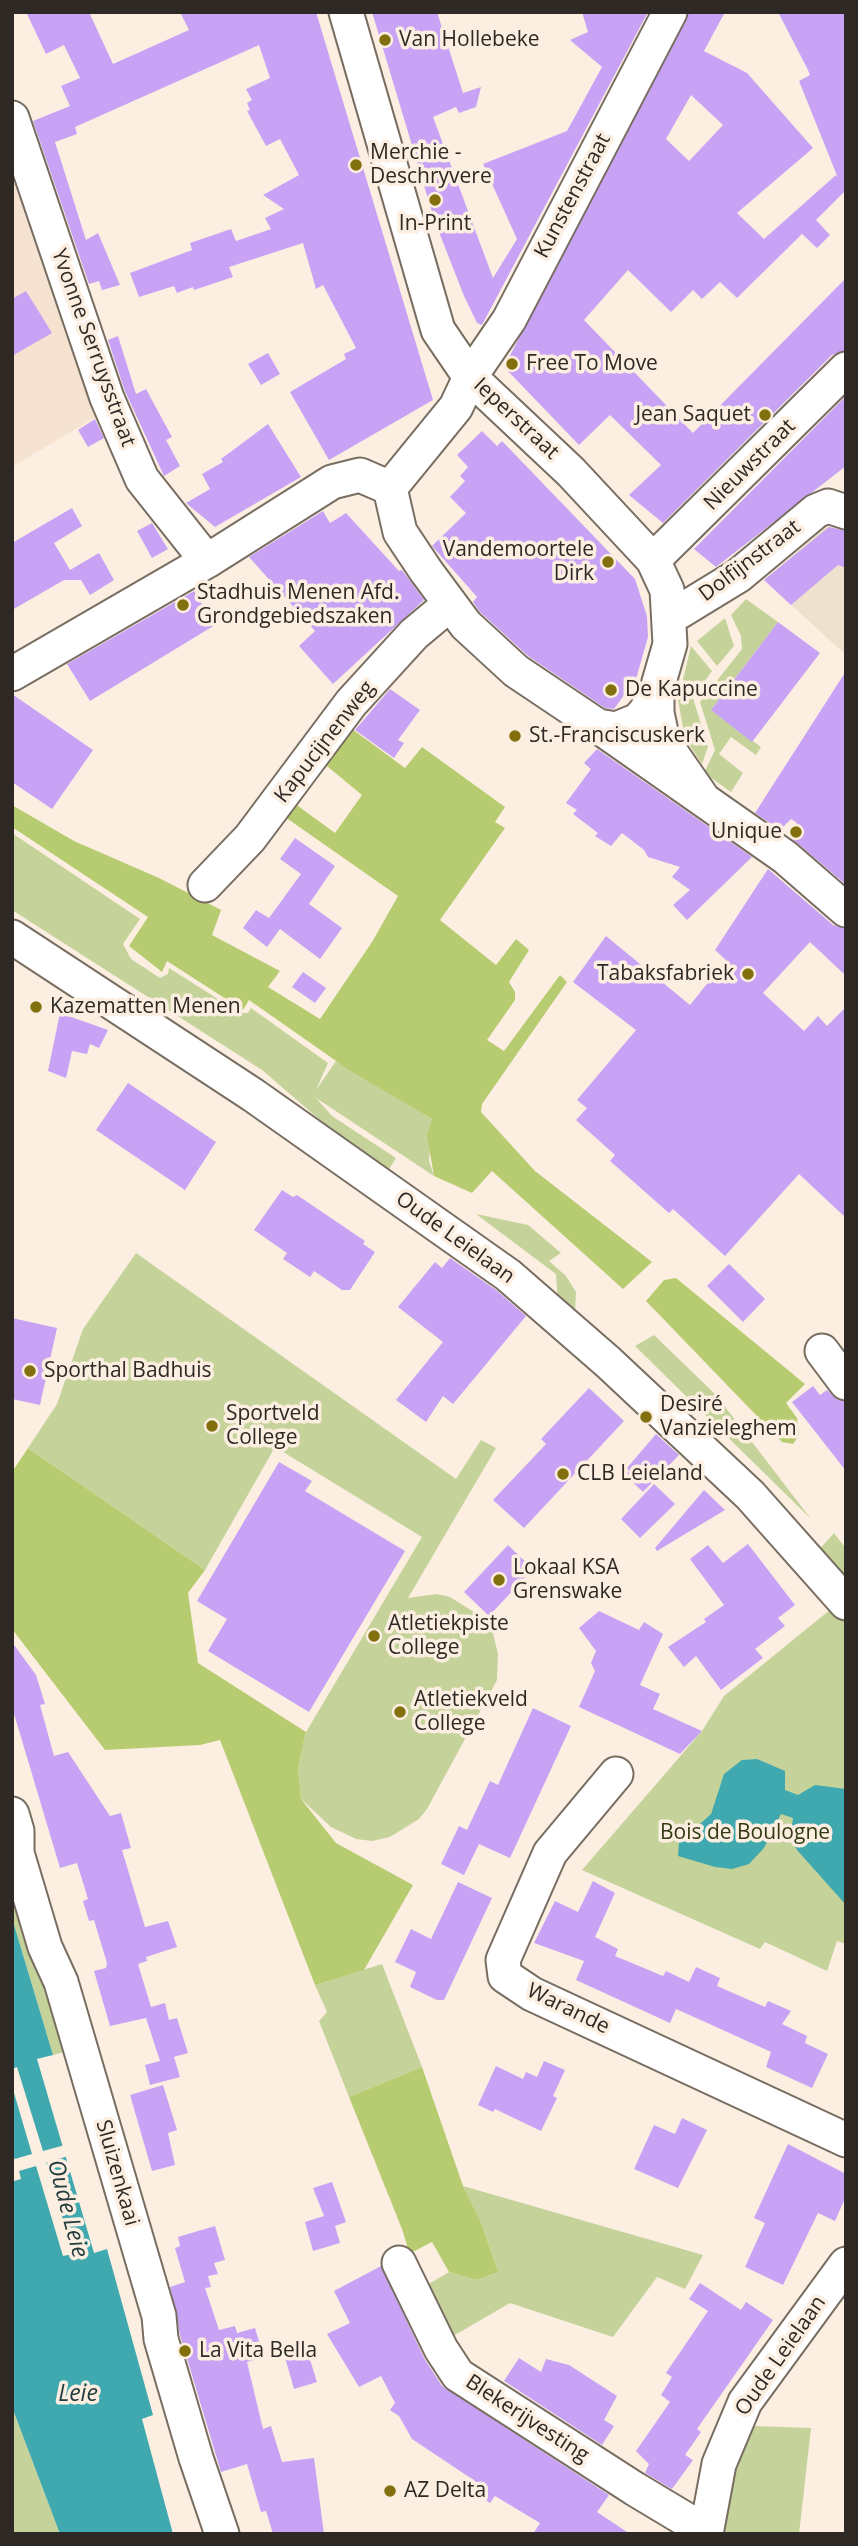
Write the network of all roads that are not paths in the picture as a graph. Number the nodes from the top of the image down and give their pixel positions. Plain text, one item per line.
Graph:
1 (346, 12) edge
2 (670, 12) edge
3 (12, 118) edge
4 (846, 369) edge
5 (470, 376) junction
6 (390, 488) junction
7 (840, 502) edge
8 (653, 560) junction
9 (207, 561) junction
10 (450, 604) junction
11 (671, 613) junction
12 (12, 674) edge
13 (657, 689) junction
14 (598, 726) junction
15 (701, 796) junction
16 (205, 885) dead end
17 (846, 910) edge
18 (12, 937) edge
19 (822, 1351) dead end
20 (846, 1383) edge
21 (846, 1603) edge
22 (616, 1774) dead end
23 (12, 1814) edge
24 (846, 2140) edge
25 (399, 2263) dead end
26 (846, 2264) edge
27 (706, 2530) edge
28 (222, 2534) edge

1 - 5 street, Ieperstraat
2 - 5 street, Kunstenstraat
3 - 9 street, Yvonne Serruysstraat
4 - 8 street, Nieuwstraat
5 - 6 street
5 - 8 street, Ieperstraat
6 - 9 street
6 - 10 street
7 - 11 street, Dolfijnstraat
8 - 11 street, Ieperstraat
9 - 12 street
10 - 14 street
10 - 16 street, Kapucijnenweg
11 - 13 street, Ieperstraat
13 - 14 street
13 - 15 street, Ieperstraat
14 - 15 street, Ieperstraat
15 - 17 street, Ieperstraat
18 - 21 street, Oude Leielaan
19 - 20 street
22 - 24 street, Warande
23 - 28 street, Sluizenkaai
25 - 27 street, Blekerijvesting
26 - 27 street, Oude Leielaan

